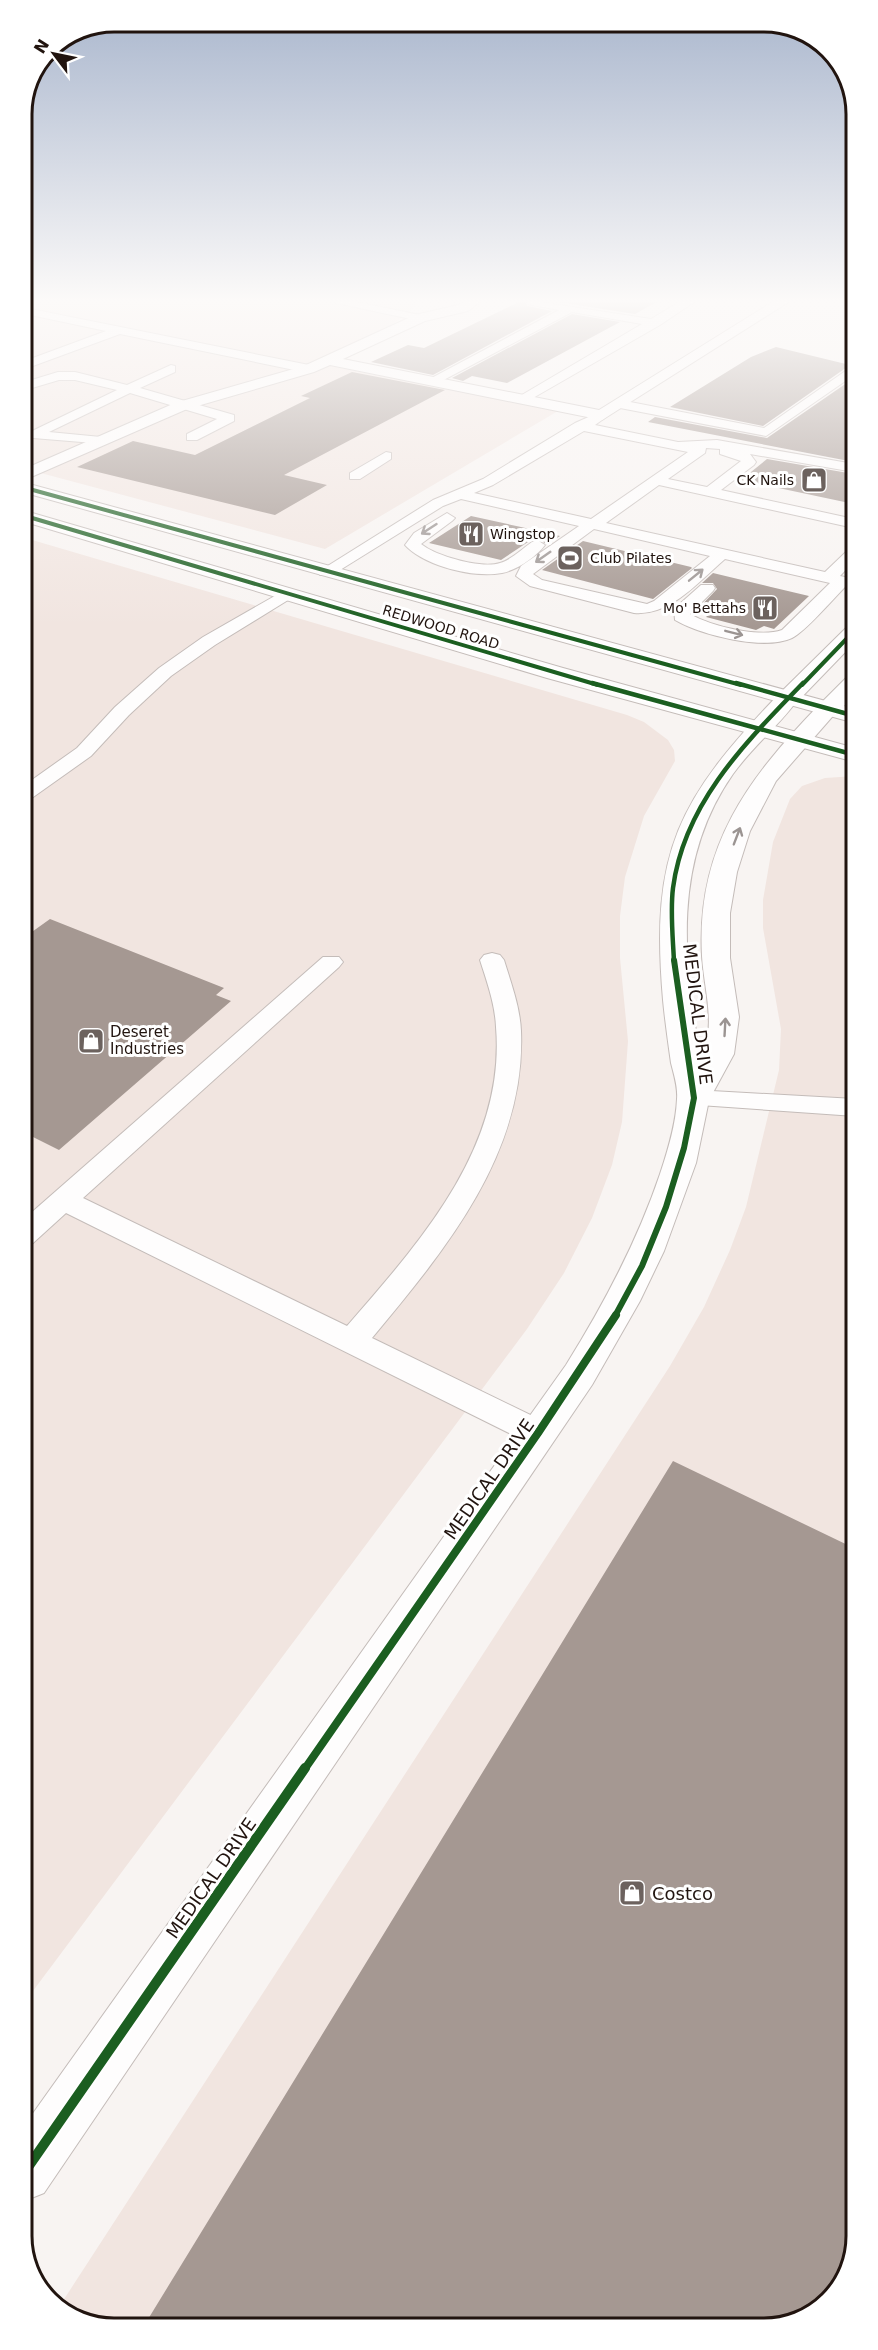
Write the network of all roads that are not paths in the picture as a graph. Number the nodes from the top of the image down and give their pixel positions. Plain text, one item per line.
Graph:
1 (83, 408) edge
2 (177, 408) edge
3 (188, 408) edge
4 (565, 408) edge
5 (614, 408) edge
6 (639, 408) edge
7 (800, 408) edge
8 (602, 415) junction
9 (580, 426) junction
10 (32, 430) edge
11 (32, 433) edge
12 (32, 435) edge
13 (192, 437) dead end
14 (101, 441) junction
15 (677, 446) junction
16 (700, 450) junction
17 (386, 456) dead end
18 (62, 459) junction
19 (846, 467) edge
20 (32, 472) edge
21 (355, 476) dead end
22 (658, 481) junction
23 (32, 491) edge
24 (710, 492) junction
25 (460, 494) junction
26 (478, 498) junction
27 (32, 518) edge
28 (573, 520) junction
29 (846, 521) edge
30 (593, 524) junction
31 (722, 554) junction
32 (742, 558) junction
33 (326, 572) junction
34 (841, 581) edge
35 (287, 594) junction
36 (846, 639) edge
37 (846, 691) edge
38 (788, 698) junction
39 (828, 709) junction
40 (846, 714) edge
41 (758, 728) junction
42 (799, 740) junction
43 (846, 753) edge
44 (32, 789) edge
45 (492, 960) dead end
46 (331, 962) dead end
47 (694, 1098) junction
48 (846, 1107) edge
49 (63, 1200) junction
50 (32, 1228) edge
51 (351, 1342) junction
52 (538, 1433) junction
53 (32, 2160) edge

1 - 10 lane
2 - 14 street
3 - 13 lane
4 - 8 street
5 - 8 street
6 - 7 lane
8 - 9 lane
9 - 15 lane
9 - 25 lane
11 - 14 lane
12 - 18 lane
14 - 18 street
15 - 16 lane
15 - 19 lane
16 - 22 lane
16 - 24 lane
17 - 21 lane
18 - 20 street
22 - 24 lane
22 - 30 lane
23 - 33 street, REDWOOD ROAD
24 - 29 lane
25 - 26 lane
25 - 33 lane
26 - 28 lane
26 -> 28 lane
27 - 35 street, REDWOOD ROAD
28 - 30 lane
30 - 31 lane
30 -> 31 lane
31 - 32 lane
32 - 34 lane
32 -> 34 lane
33 - 38 street, REDWOOD ROAD
35 - 41 street, REDWOOD ROAD
35 - 44 lane
36 - 38 street, MEDICAL DRIVE
37 - 39 street, MEDICAL DRIVE
38 - 39 street, REDWOOD ROAD
38 - 41 street, MEDICAL DRIVE
39 - 40 street, REDWOOD ROAD
39 - 42 street, MEDICAL DRIVE
41 - 42 street, REDWOOD ROAD
41 - 47 street, MEDICAL DRIVE
42 - 43 street, REDWOOD ROAD
47 -> 42 street, MEDICAL DRIVE
45 - 51 lane
46 - 49 lane
47 - 48 lane
47 - 52 street, MEDICAL DRIVE
49 - 50 lane
49 - 51 lane
51 - 52 lane
52 - 53 street, MEDICAL DRIVE

